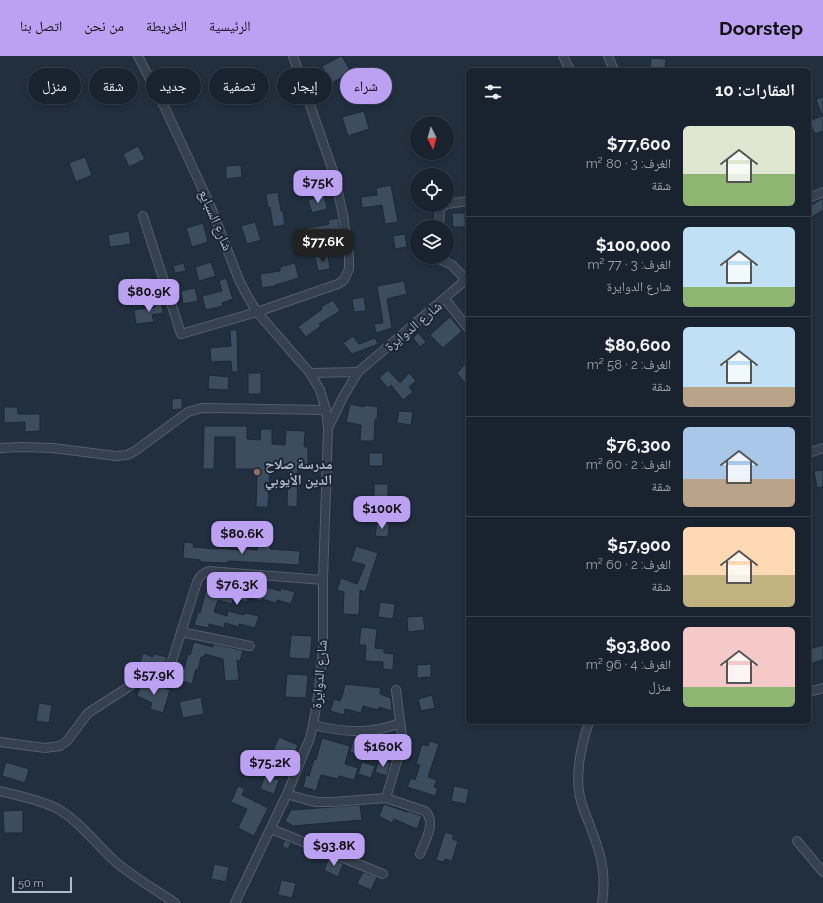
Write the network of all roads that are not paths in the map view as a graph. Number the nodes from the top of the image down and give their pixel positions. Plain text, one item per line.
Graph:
1 (138, 56) edge
2 (293, 56) edge
3 (563, 56) edge
4 (608, 56) edge
5 (569, 68) edge
6 (613, 68) edge
7 (823, 192) edge
8 (811, 197) edge
9 (466, 201) edge
10 (454, 204) edge
11 (143, 216) dead end
12 (450, 264) edge
13 (466, 278) edge
14 (466, 280) edge
15 (445, 299) junction
16 (257, 312) junction
17 (466, 325) edge
18 (358, 372) junction
19 (310, 373) junction
20 (326, 410) junction
21 (328, 428) junction
22 (0, 448) edge
23 (823, 448) edge
24 (811, 451) edge
25 (323, 580) junction
26 (182, 632) junction
27 (250, 646) dead end
28 (823, 688) edge
29 (396, 690) dead end
30 (811, 691) edge
31 (400, 723) junction
32 (588, 724) edge
33 (313, 725) junction
34 (0, 742) edge
35 (0, 791) edge
36 (287, 794) junction
37 (386, 798) junction
38 (271, 829) junction
39 (798, 841) dead end
40 (420, 854) dead end
41 (823, 872) edge
42 (383, 874) dead end
43 (175, 903) edge
44 (235, 903) edge
45 (602, 903) edge

1 - 16 street, شارع السبايع
2 - 16 street
3 - 5 street
4 - 6 street
7 - 8 street
9 - 10 street
11 - 16 street
12 - 13 street
14 - 15 street, شارع الدوايرة
15 - 17 street
15 - 18 street, شارع الدوايرة
16 - 19 street, شارع السبايع
18 - 19 street
18 - 21 street, شارع الدوايرة
19 - 20 street, شارع السبايع
20 - 21 street, شارع الدوايرة
20 - 22 street
21 - 25 street, شارع الدوايرة
23 - 24 street
25 - 26 street
25 - 33 street, شارع الدوايرة
26 - 27 street
26 - 34 street
28 - 30 street
29 - 31 street
31 - 33 street
31 - 37 street
32 - 45 street
33 - 36 street, شارع الدوايرة
35 - 43 street
36 - 37 street
36 - 38 street, شارع الدوايرة
37 - 40 street
38 - 42 street
38 - 44 street, شارع الدوايرة
39 - 41 street

